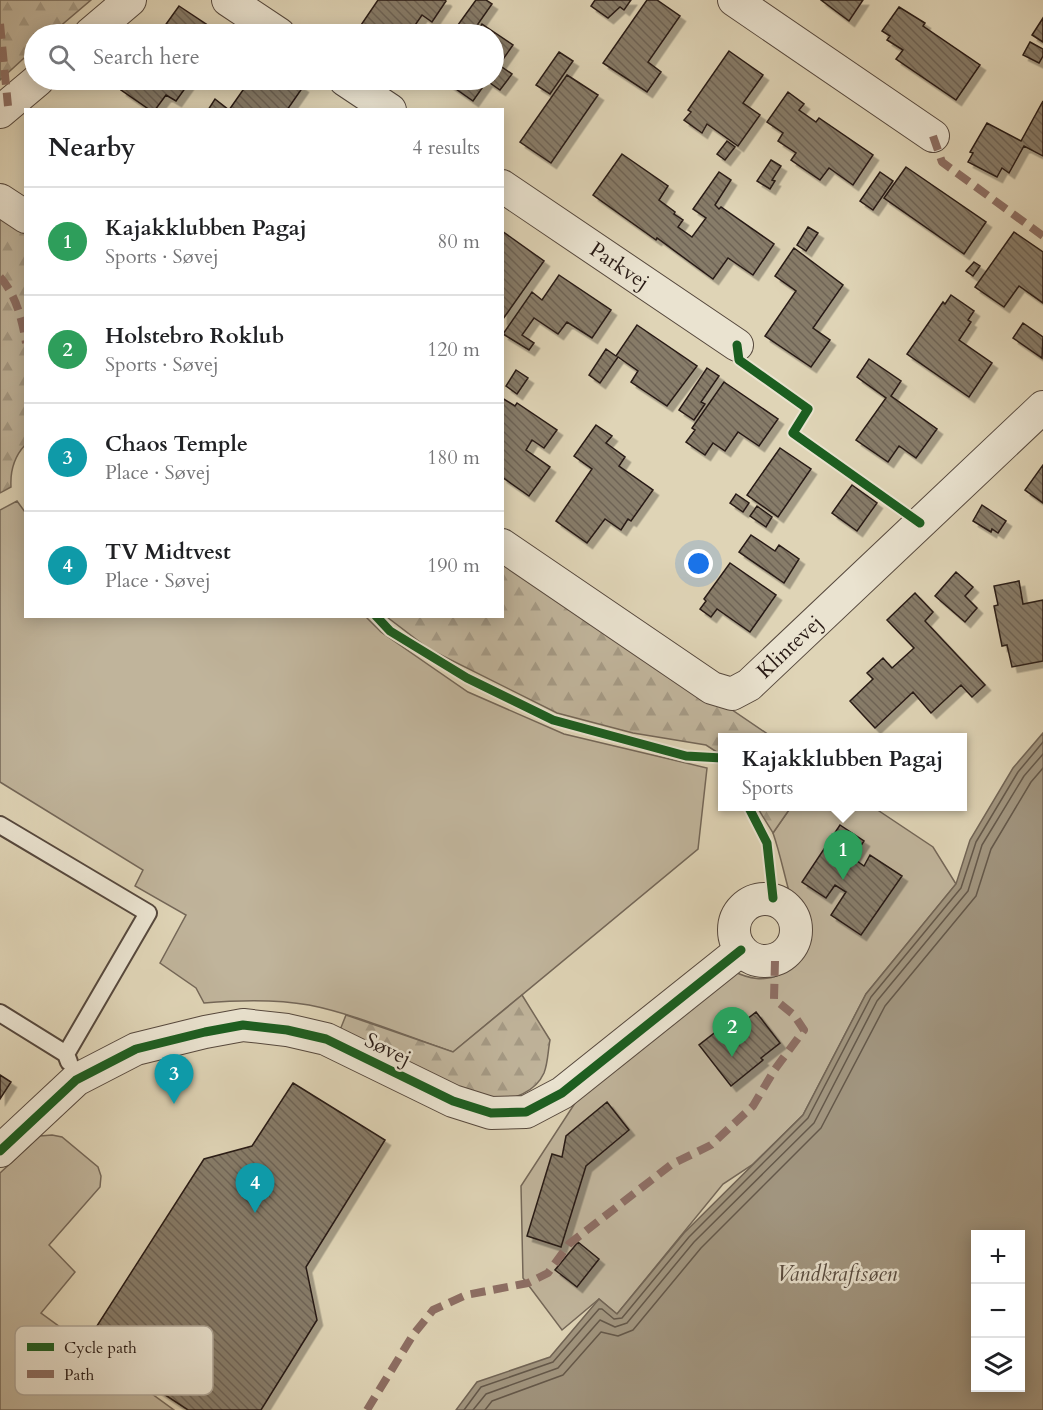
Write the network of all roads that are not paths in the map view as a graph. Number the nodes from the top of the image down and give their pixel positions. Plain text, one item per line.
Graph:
1 (130, 0) edge
2 (228, 0) edge
3 (734, 0) edge
4 (102, 24) edge
5 (264, 24) edge
6 (26, 90) edge
7 (360, 90) edge
8 (387, 108) edge
9 (0, 112) edge
10 (933, 136) dead end
11 (504, 187) edge
12 (0, 200) edge
13 (24, 216) edge
14 (737, 345) dead end
15 (1043, 407) edge
16 (504, 545) edge
17 (0, 825) edge
18 (741, 950) dead end
19 (0, 1013) edge
20 (71, 1067) junction
21 (0, 1151) edge

1 - 4 street
2 - 5 street
3 - 10 street
6 - 9 street
7 - 8 street
11 - 14 street, Parkvej
12 - 13 street
15 - 16 street, Klintevej
17 - 20 lane
18 - 20 street, Søvej
19 - 20 lane
20 - 21 street, Søvej

